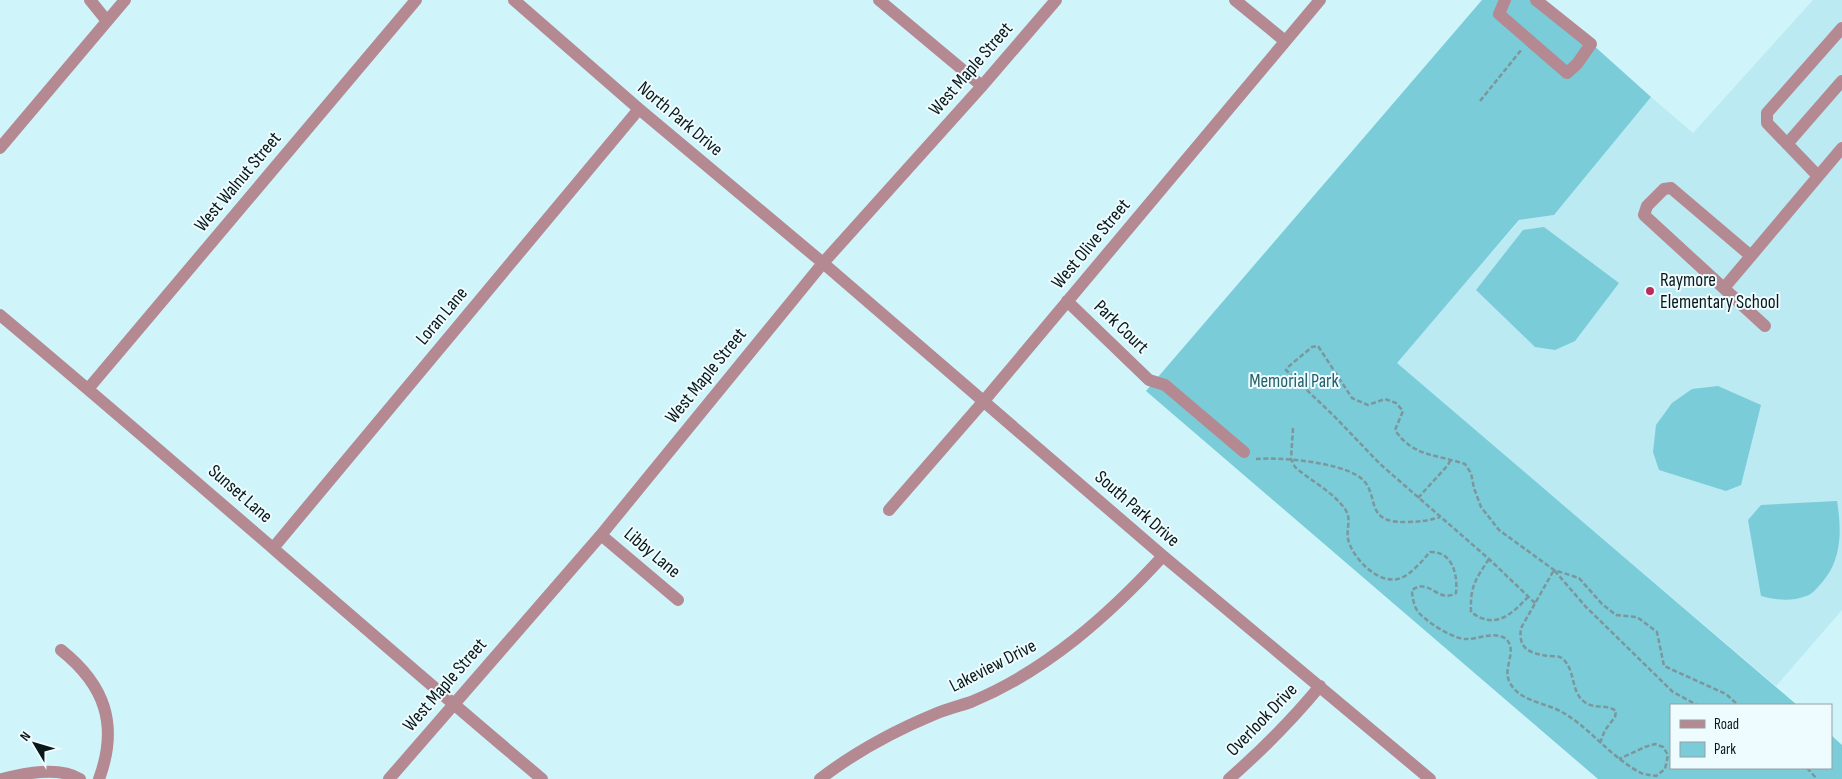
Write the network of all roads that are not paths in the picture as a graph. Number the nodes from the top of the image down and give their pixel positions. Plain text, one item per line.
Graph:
1 (90, 0) edge
2 (126, 0) edge
3 (416, 0) edge
4 (514, 0) edge
5 (879, 0) edge
6 (1056, 0) edge
7 (1235, 0) edge
8 (1320, 0) edge
9 (1505, 0) edge
10 (1536, 0) edge
11 (107, 21) junction
12 (1842, 28) edge
13 (1285, 41) junction
14 (1842, 81) edge
15 (982, 86) junction
16 (638, 110) junction
17 (1786, 144) junction
18 (0, 148) edge
19 (1842, 148) edge
20 (1818, 176) junction
21 (1750, 256) junction
22 (823, 263) junction
23 (1724, 288) junction
24 (1067, 301) junction
25 (0, 315) edge
26 (1765, 326) dead end
27 (88, 389) junction
28 (983, 402) junction
29 (1244, 452) road end
30 (889, 510) dead end
31 (601, 535) junction
32 (274, 547) junction
33 (1163, 556) junction
34 (678, 600) dead end
35 (62, 650) dead end
36 (1320, 686) junction
37 (453, 704) junction
38 (2, 779) edge
39 (80, 779) edge
40 (99, 779) edge
41 (389, 779) edge
42 (542, 779) edge
43 (820, 779) edge
44 (1228, 779) edge
45 (1430, 779) edge

1 - 11 street
2 - 11 street
3 - 27 street, West Walnut Street
4 - 16 street, North Park Drive
5 - 15 street
6 - 15 street, West Maple Street
7 - 13 street
8 - 13 street, West Olive Street
9 - 10 street
11 - 18 street
12 - 17 street
13 - 24 street, West Olive Street
14 - 17 street
15 - 22 street, West Maple Street
16 - 22 street, North Park Drive
16 - 32 street, Loran Lane
17 - 20 street
19 - 20 street
20 - 21 street
21 - 23 street
21 - 23 street
22 - 28 street, South Park Drive
22 - 31 street, West Maple Street
23 - 26 street
24 - 28 street, West Olive Street
24 - 29 street, Park Court
25 - 27 street, Sunset Lane
27 - 32 street, Sunset Lane
28 - 30 street, West Olive Street
28 - 33 street, South Park Drive
31 - 34 street, Libby Lane
31 - 37 street, West Maple Street
32 - 37 street, Sunset Lane
33 - 36 street, South Park Drive
33 - 43 street, Lakeview Drive
35 - 40 street
36 - 44 street, Overlook Drive
36 - 45 street, South Park Drive
37 - 41 street, West Maple Street
37 - 42 street, Sunset Lane
38 - 39 street

